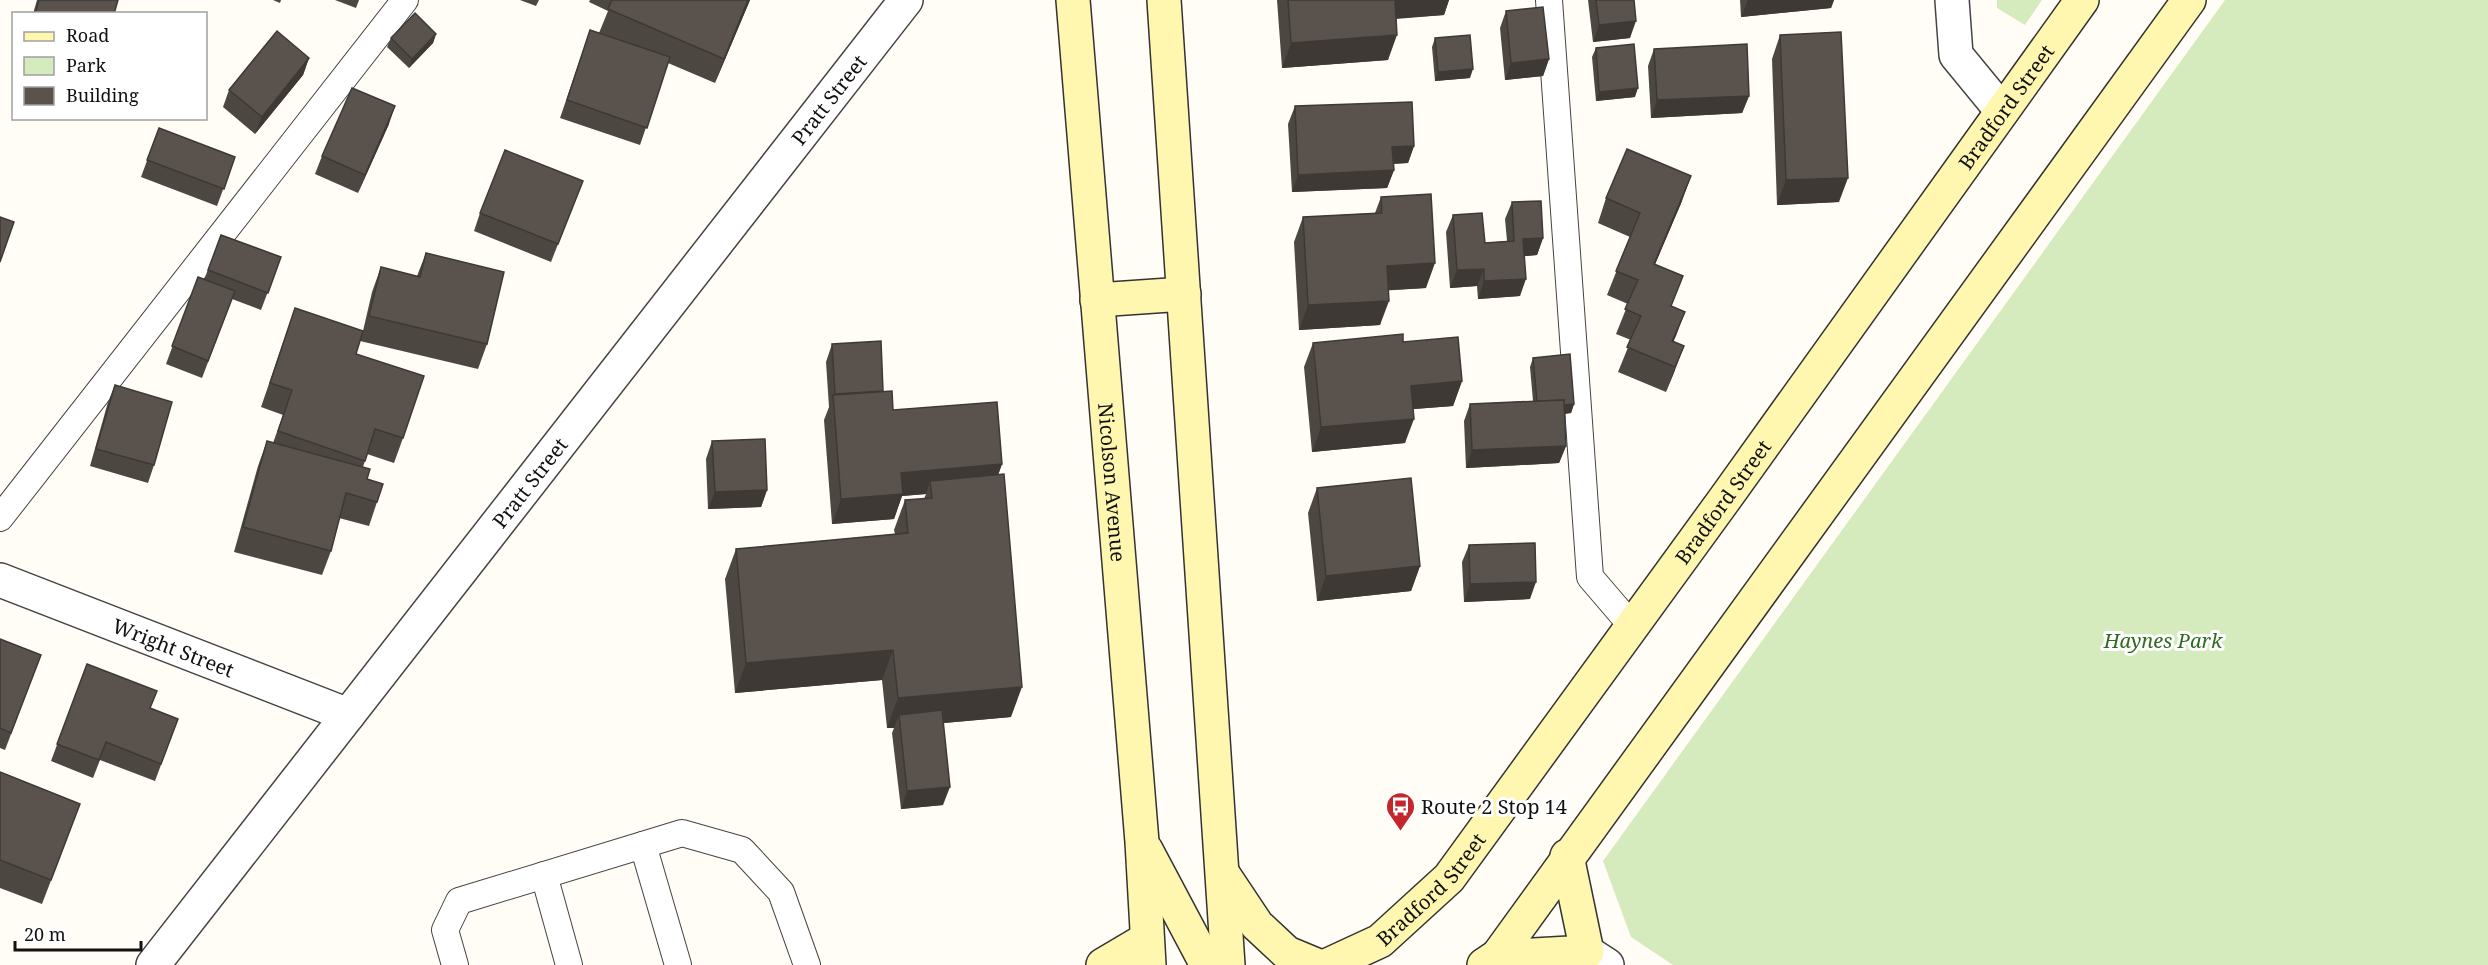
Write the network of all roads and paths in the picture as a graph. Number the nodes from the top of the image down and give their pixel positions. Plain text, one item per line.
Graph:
1 (405, 0) edge
2 (906, 0) edge
3 (1072, 0) edge
4 (1164, 0) edge
5 (1549, 0) edge
6 (1952, 0) edge
7 (2082, 0) edge
8 (2189, 0) edge
9 (2002, 111) junction
10 (1184, 294) junction
11 (1097, 300) junction
12 (0, 518) edge
13 (0, 579) edge
14 (1632, 626) junction
15 (348, 715) junction
16 (1142, 843) junction
17 (643, 845) junction
18 (1567, 856) junction
19 (1222, 872) junction
20 (544, 875) junction
21 (1148, 952) edge
22 (1591, 961) edge
23 (1490, 962) edge
24 (153, 965) edge
25 (454, 965) edge
26 (569, 965) edge
27 (678, 965) edge
28 (807, 965) edge
29 (1103, 965) edge
30 (1207, 965) edge
31 (1228, 965) edge
32 (1316, 965) edge
33 (1328, 965) edge

1 - 12 lane
2 - 15 street, Pratt Street
3 - 11 street, Nicolson Avenue
4 - 10 street
5 - 14 lane
6 - 9 street
7 - 9 street, Bradford Street
8 - 18 street
9 - 14 street, Bradford Street
10 - 11 street
10 - 19 street
11 - 16 street, Nicolson Avenue
13 - 15 street, Wright Street
14 - 33 street, Bradford Street
15 - 24 street, Pratt Street
16 - 21 street, Nicolson Avenue
16 - 30 street
17 - 20 lane
17 - 27 lane
17 - 28 lane
18 - 22 street
18 - 23 street
19 - 31 street
19 - 32 street
20 - 25 lane
20 - 26 lane
21 - 29 street
22 - 23 street

